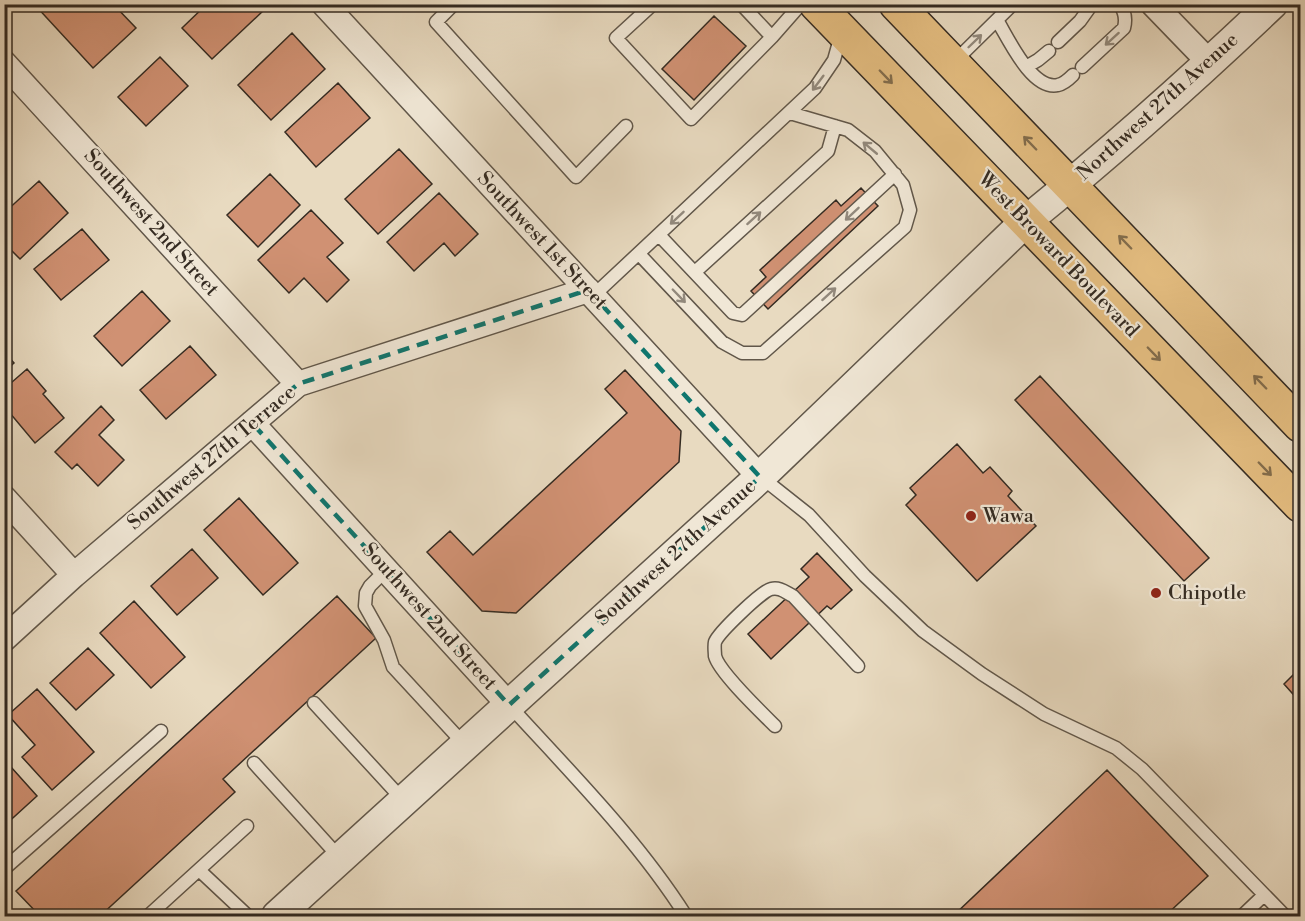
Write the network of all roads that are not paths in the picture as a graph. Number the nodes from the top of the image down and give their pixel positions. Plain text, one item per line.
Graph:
1 (324, 4) edge
2 (454, 4) edge
3 (652, 4) edge
4 (741, 4) edge
5 (801, 4) edge
6 (816, 4) edge
7 (896, 4) edge
8 (1013, 4) edge
9 (1089, 4) edge
10 (1119, 4) edge
11 (1154, 4) edge
12 (1272, 4) edge
13 (997, 20) junction
14 (842, 31) junction
15 (772, 37) junction
16 (4, 63) edge
17 (953, 63) junction
18 (1210, 63) junction
19 (1026, 67) junction
20 (790, 113) junction
21 (626, 126) dead end
22 (835, 126) junction
23 (895, 174) junction
24 (1071, 185) junction
25 (1025, 222) junction
26 (659, 234) junction
27 (639, 254) junction
28 (695, 272) junction
29 (591, 293) junction
30 (298, 384) junction
31 (252, 423) junction
32 (1300, 425) edge
33 (760, 477) junction
34 (4, 498) edge
35 (1300, 505) edge
36 (386, 570) junction
37 (74, 575) junction
38 (4, 639) edge
39 (858, 666) dead end
40 (314, 704) dead end
41 (509, 705) junction
42 (775, 726) dead end
43 (161, 731) dead end
44 (465, 746) junction
45 (254, 763) dead end
46 (404, 801) junction
47 (247, 826) dead end
48 (340, 859) junction
49 (4, 869) edge
50 (199, 870) junction
51 (1264, 895) junction
52 (148, 916) edge
53 (248, 916) edge
54 (277, 916) edge
55 (686, 916) edge
56 (1242, 916) edge
57 (1285, 916) edge

1 - 29 street, Southwest 1st Street
2 - 21 lane
3 - 15 lane
4 - 15 lane
5 - 15 lane
6 - 14 main road, West Broward Boulevard
7 - 17 main road
8 - 13 lane
9 - 19 lane
10 -> 19 lane
11 - 18 street
12 - 18 street, Northwest 27th Avenue
17 -> 13 lane
13 - 19 lane
14 -> 20 lane
14 -> 25 main road, West Broward Boulevard
16 - 30 street, Southwest 2nd Street
24 -> 17 main road
18 - 24 street, Northwest 27th Avenue
20 - 22 lane
20 -> 26 lane
23 -> 22 lane
28 -> 22 lane
27 -> 23 lane
23 -> 28 lane
24 - 25 street, Southwest 27th Avenue
32 -> 24 main road
25 - 33 street, Southwest 27th Avenue
25 -> 35 main road, West Broward Boulevard
26 - 27 lane
26 - 28 lane
27 - 29 lane
29 - 30 street, Southwest 27th Terrace
29 - 33 street, Southwest 1st Street
30 - 31 street, Southwest 27th Terrace
31 - 36 street, Southwest 2nd Street
31 - 37 street, Southwest 27th Terrace
33 - 41 street, Southwest 27th Avenue
33 - 51 lane
34 - 37 street
36 - 41 street, Southwest 2nd Street
36 - 44 lane
37 - 38 street, Southwest 27th Terrace
39 - 42 lane
40 - 46 lane
41 - 44 street, Southwest 27th Avenue
41 - 55 lane
43 - 49 lane
44 - 46 street, Southwest 27th Avenue
45 - 48 lane
46 - 48 street, Southwest 27th Avenue
47 - 50 lane
48 - 54 street, Southwest 27th Avenue
50 - 52 lane
50 - 53 lane
51 - 56 lane
51 - 57 lane

